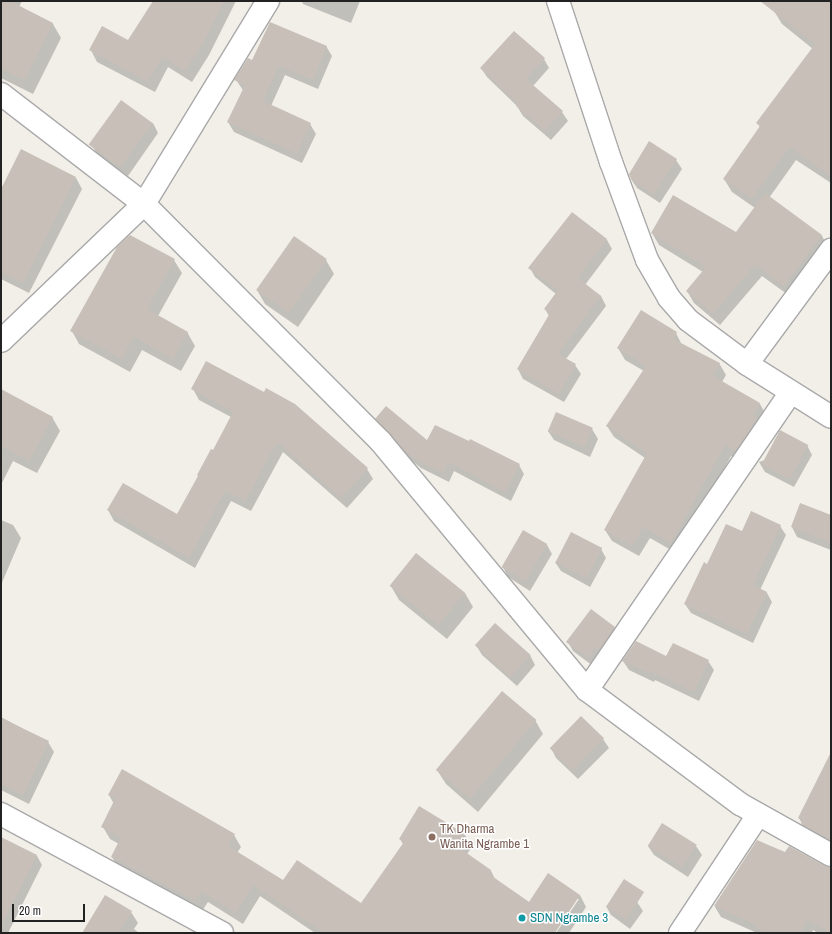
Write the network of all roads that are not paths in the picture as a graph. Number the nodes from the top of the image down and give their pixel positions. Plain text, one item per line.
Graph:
1 (268, 1) edge
2 (558, 1) edge
3 (1, 94) edge
4 (144, 204) junction
5 (831, 250) edge
6 (1, 340) edge
7 (747, 364) junction
8 (791, 392) junction
9 (831, 417) edge
10 (587, 690) junction
11 (1, 814) edge
12 (758, 815) junction
13 (831, 856) edge
14 (222, 933) edge
15 (680, 933) edge

1 - 4 street
2 - 7 street
3 - 4 street
4 - 6 street
4 - 10 street
5 - 7 street
7 - 8 street
8 - 9 street
8 - 10 street
10 - 12 street
11 - 14 street
12 - 13 street
12 - 15 street

